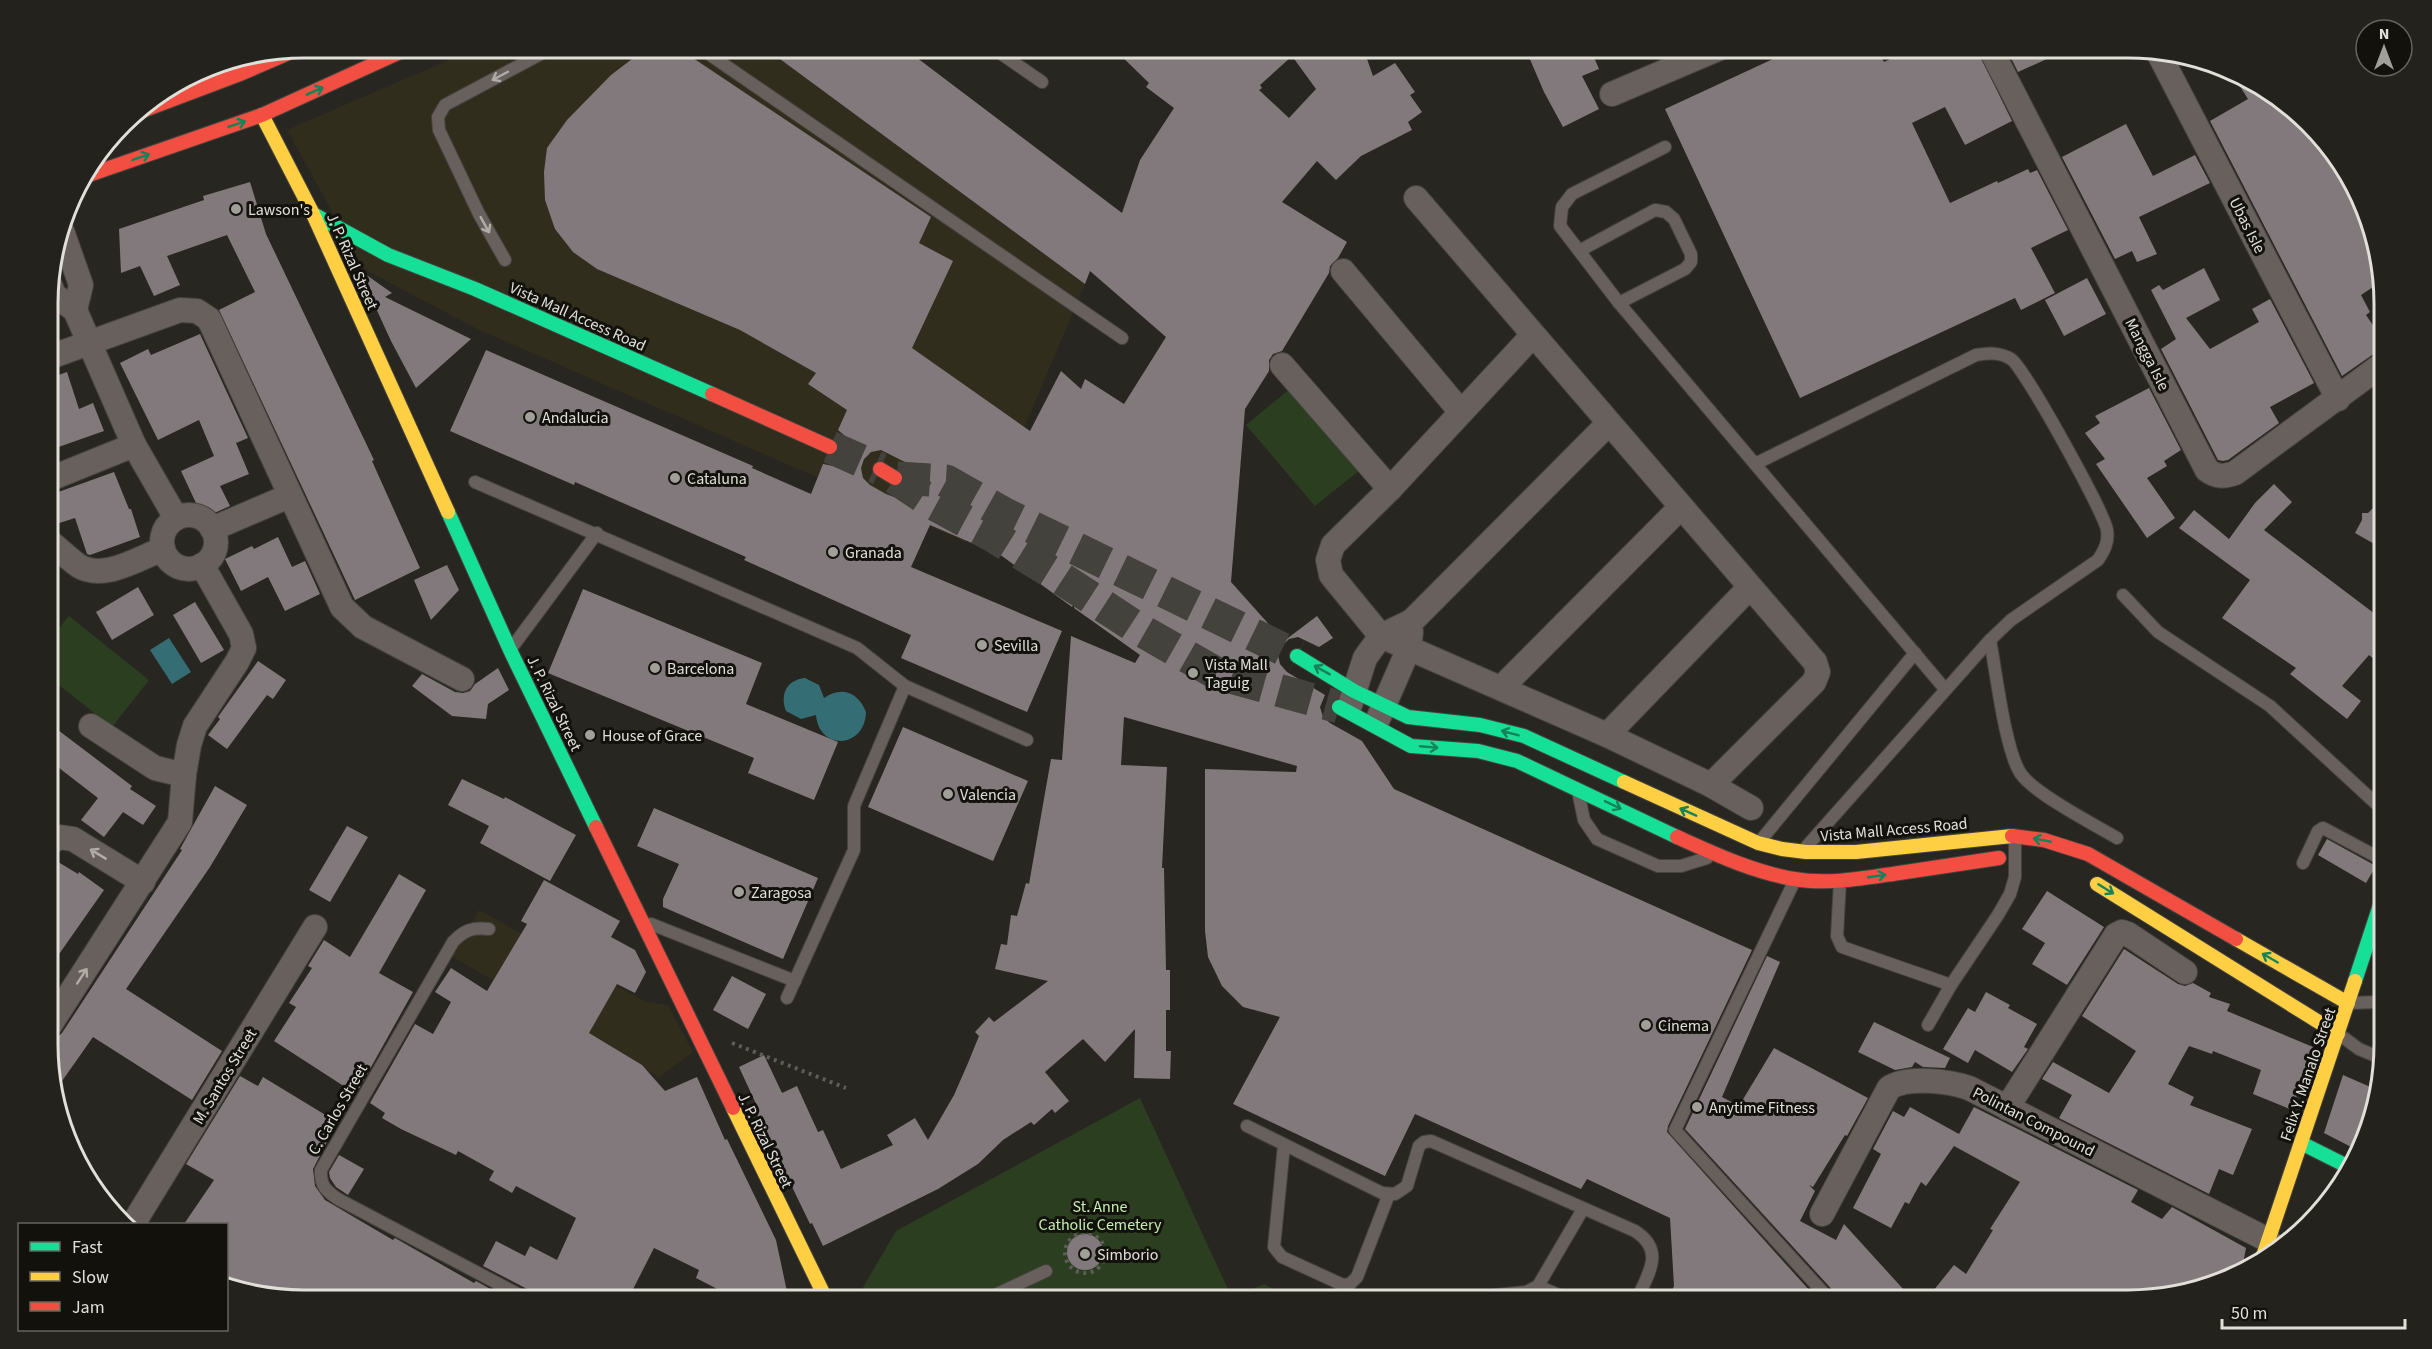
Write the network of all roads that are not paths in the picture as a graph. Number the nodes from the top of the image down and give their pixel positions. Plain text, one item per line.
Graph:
1 (387, 58) edge
2 (533, 58) edge
3 (715, 58) edge
4 (1007, 58) edge
5 (1697, 58) edge
6 (1995, 58) edge
7 (2163, 61) edge
8 (235, 69) edge
9 (1042, 82) dead end
10 (200, 88) junction
11 (1612, 94) dead end
12 (166, 101) edge
13 (262, 115) junction
14 (212, 132) junction
15 (1665, 147) dead end
16 (98, 172) edge
17 (1416, 198) dead end
18 (313, 214) junction
19 (67, 242) edge
20 (1579, 251) junction
21 (505, 260) dead end
22 (1343, 271) dead end
23 (58, 298) edge
24 (1619, 303) junction
25 (75, 310) junction
26 (1533, 335) junction
27 (1122, 338) dead end
28 (89, 342) junction
29 (58, 354) edge
30 (1282, 365) dead end
31 (2374, 372) edge
32 (2338, 399) junction
33 (1461, 412) junction
34 (1609, 423) junction
35 (134, 445) junction
36 (830, 447) tunnel mouth
37 (1755, 464) junction
38 (880, 469) tunnel mouth
39 (58, 476) edge
40 (895, 478) tunnel mouth
41 (475, 482) dead end
42 (1390, 489) junction
43 (289, 496) junction
44 (1681, 507) junction
45 (176, 518) junction
46 (212, 529) junction
47 (597, 533) junction
48 (58, 549) edge
49 (163, 549) junction
50 (202, 565) junction
51 (1750, 587) junction
52 (2123, 595) dead end
53 (1412, 621) junction
54 (1381, 636) junction
55 (1990, 640) junction
56 (1409, 648) junction
57 (510, 650) junction
58 (1915, 653) junction
59 (1297, 656) tunnel mouth
60 (462, 679) dead end
61 (905, 686) junction
62 (1501, 688) junction
63 (1945, 689) junction
64 (1347, 703) junction
65 (1379, 716) junction
66 (91, 726) dead end
67 (1607, 735) junction
68 (1027, 740) dead end
69 (1587, 766) junction
70 (184, 775) junction
71 (1711, 785) junction
72 (1578, 789) junction
73 (2374, 801) edge
74 (1751, 807) dead end
75 (2015, 836) junction
76 (58, 838) edge
77 (2117, 838) dead end
78 (1721, 842) junction
79 (1758, 843) junction
80 (1802, 853) junction
81 (2374, 855) edge
82 (2016, 858) junction
83 (2033, 860) dead end
84 (2303, 863) dead end
85 (2084, 876) dead end
86 (1795, 879) junction
87 (1840, 879) junction
88 (143, 882) junction
89 (644, 921) junction
90 (2374, 926) edge
91 (315, 927) dead end
92 (489, 929) dead end
93 (2185, 972) dead end
94 (795, 981) junction
95 (1951, 985) junction
96 (787, 998) dead end
97 (2374, 1002) edge
98 (2348, 1003) junction
99 (58, 1013) edge
100 (1928, 1025) dead end
101 (2338, 1034) junction
102 (2373, 1054) edge
103 (2007, 1108) junction
104 (1247, 1126) dead end
105 (2301, 1143) junction
106 (1284, 1145) junction
107 (2342, 1164) edge
108 (1389, 1194) junction
109 (1582, 1209) junction
110 (1822, 1214) dead end
111 (135, 1222) edge
112 (2268, 1239) junction
113 (2265, 1248) edge
114 (1046, 1271) dead end
115 (1538, 1286) junction
116 (510, 1290) edge
117 (822, 1290) edge
118 (1005, 1290) edge
119 (1530, 1290) edge
120 (1547, 1290) edge
121 (1641, 1290) edge
122 (1822, 1290) edge

13 -> 1 street
2 -> 21 lane
3 - 27 lane
4 - 9 lane
5 - 11 street
6 - 32 street, Mangga Isle
7 - 32 street, Ubas Isle
8 - 10 street
10 - 12 street
10 - 14 street
14 -> 13 street
13 - 18 street, J. P. Rizal Street
16 -> 14 street
15 - 20 lane
17 - 26 street
18 - 36 street, Vista Mall Access Road
18 - 57 street, J. P. Rizal Street
19 - 25 street
20 - 24 lane
20 - 24 lane
22 - 33 street
23 - 25 street
24 - 37 lane
25 - 28 street
26 - 33 street
26 - 34 street
28 - 29 street
28 - 35 street
28 - 43 street
30 - 42 street
31 - 32 street, Mangga Isle
33 - 42 street
34 - 44 street
34 - 53 street
35 - 39 street
35 - 45 street
37 - 55 lane
37 - 58 lane
38 - 40 street
41 - 47 lane
42 - 54 street
43 - 46 street
43 - 60 street
44 - 51 street
44 - 62 street
45 - 46 street
45 - 49 street
46 - 50 street
47 - 57 lane
47 - 61 lane
48 - 49 street
49 - 50 street
50 - 70 street
51 - 67 street
51 - 71 street
52 - 73 lane
53 - 54 street
53 - 56 street
54 - 56 street
54 - 64 street
55 - 63 lane
55 - 77 lane
56 - 62 street
56 - 65 street
57 - 89 street, J. P. Rizal Street
58 - 63 lane
58 - 79 lane
64 -> 59 street, Vista Mall Access Road
61 - 68 lane
61 - 94 lane
62 - 67 street
63 - 80 lane
64 - 65 street, Vista Mall Access Road
64 - 65 street, Vista Mall Access Road
69 -> 65 street, Vista Mall Access Road
65 -> 72 street, Vista Mall Access Road
66 - 70 street
67 - 71 street
69 - 72 lane
78 -> 69 street, Vista Mall Access Road
70 - 88 street
71 - 74 street
72 -> 78 street, Vista Mall Access Road
72 - 78 lane
75 - 80 street, Vista Mall Access Road
75 - 82 lane
98 -> 75 street, Vista Mall Access Road
88 -> 76 street
78 - 79 street, Vista Mall Access Road
78 - 86 street, Vista Mall Access Road
79 - 80 street, Vista Mall Access Road
81 - 84 lane
82 - 83 street, Vista Mall Access Road
87 -> 82 street, Vista Mall Access Road
82 - 95 lane
85 -> 101 street
86 - 87 street, Vista Mall Access Road
86 - 122 lane
87 - 95 lane
99 -> 88 street
89 - 94 lane
89 - 117 street, J. P. Rizal Street
90 - 98 street, Felix Y. Manalo Street
91 - 111 street, M. Santos Street
92 - 116 lane, C. Carlos Street
93 - 103 street
94 - 96 lane
95 - 100 lane
97 - 98 lane
98 - 101 street, Felix Y. Manalo Street
101 - 102 lane
101 - 105 street, Felix Y. Manalo Street
103 - 110 street, Polintan Compound
103 - 112 street, Polintan Compound
104 - 106 lane
105 - 107 street
105 - 112 street, Felix Y. Manalo Street
106 - 108 lane
106 - 108 lane
108 - 109 lane
109 - 115 lane
109 - 121 lane
112 - 113 street, Felix Y. Manalo Street
114 - 118 lane
115 - 119 lane
115 - 120 lane

